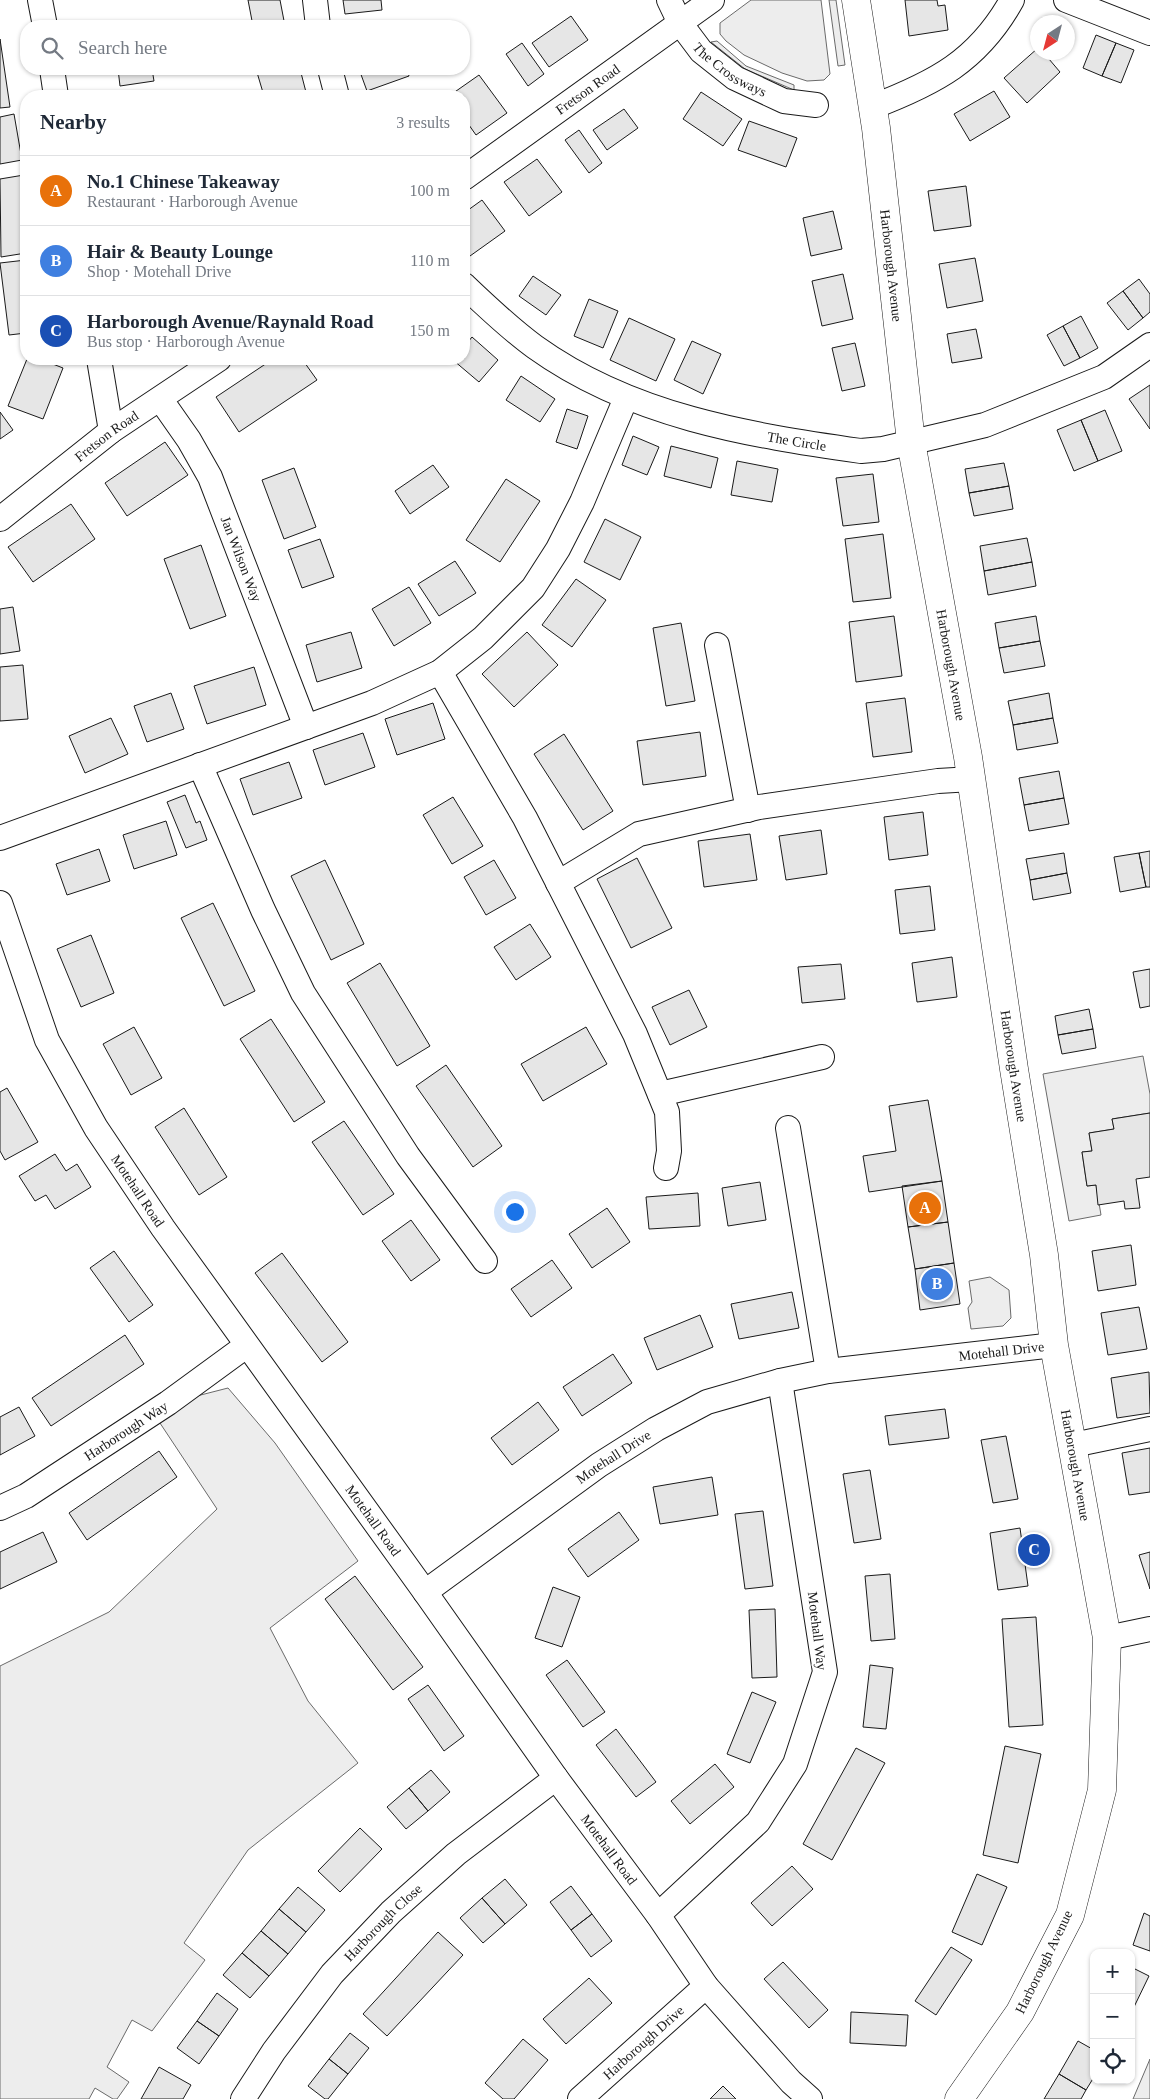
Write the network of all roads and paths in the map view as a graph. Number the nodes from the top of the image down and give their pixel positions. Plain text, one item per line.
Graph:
1 (40, 0) edge
2 (315, 0) edge
3 (669, 0) edge
4 (712, 0) edge
5 (856, 0) edge
6 (1012, 0) edge
7 (1066, 0) edge
8 (44, 20) edge
9 (317, 20) edge
10 (680, 23) junction
11 (1150, 33) edge
12 (53, 75) edge
13 (332, 75) edge
14 (55, 90) edge
15 (335, 90) edge
16 (816, 105) dead end
17 (872, 107) junction
18 (470, 174) edge
19 (470, 290) edge
20 (1150, 344) edge
21 (101, 365) edge
22 (210, 365) edge
23 (626, 398) junction
24 (161, 400) junction
25 (111, 431) junction
26 (911, 442) junction
27 (0, 519) edge
28 (717, 645) dead end
29 (440, 672) junction
30 (306, 727) junction
31 (200, 765) junction
32 (972, 779) junction
33 (748, 810) junction
34 (0, 838) edge
35 (558, 883) junction
36 (0, 903) edge
37 (822, 1057) dead end
38 (660, 1094) junction
39 (788, 1128) dead end
40 (666, 1168) dead end
41 (485, 1261) dead end
42 (1054, 1345) junction
43 (246, 1346) junction
44 (828, 1371) junction
45 (780, 1381) junction
46 (1150, 1429) edge
47 (1073, 1445) junction
48 (0, 1508) edge
49 (425, 1592) junction
50 (1150, 1629) edge
51 (1107, 1638) junction
52 (556, 1778) junction
53 (658, 1915) junction
54 (706, 1986) junction
55 (243, 2099) edge
56 (580, 2099) edge
57 (810, 2099) edge
58 (959, 2099) edge

1 - 8 street
2 - 9 street
3 - 10 street, The Crossways
4 - 10 street, Fretson Road
5 - 17 street, Harborough Avenue
6 - 17 street
7 - 11 street
10 - 16 street, The Crossways
10 - 18 street, Fretson Road
12 - 14 street
13 - 15 street
17 - 26 street, Harborough Avenue
19 - 23 street, The Circle
20 - 26 street, The Circle
21 - 25 street
22 - 24 street, Fretson Road
23 - 26 street, The Circle
23 - 29 street
24 - 25 street, Fretson Road
24 - 30 street, Jan Wilson Way
25 - 27 street, Fretson Road
26 - 32 street, Harborough Avenue
28 - 33 street
29 - 30 street
29 - 35 street
30 - 31 street
31 - 34 street
31 - 41 street
32 - 33 street
32 - 42 street, Harborough Avenue
33 - 35 street
35 - 38 street
36 - 43 street, Motehall Road
37 - 38 street
38 - 40 street
39 - 44 street
42 - 44 street, Motehall Drive
42 - 47 street, Harborough Avenue
43 - 48 street, Harborough Way
43 - 49 street, Motehall Road
44 - 45 street, Motehall Drive
45 - 49 street, Motehall Drive
45 - 53 street, Motehall Way
46 - 47 street
47 - 51 street, Harborough Avenue
49 - 52 street, Motehall Road
50 - 51 street
51 - 58 street, Harborough Avenue
52 - 53 street, Motehall Road
52 - 55 street, Harborough Close
53 - 54 street, Motehall Road
54 - 56 street, Harborough Drive
54 - 57 street, Motehall Road

